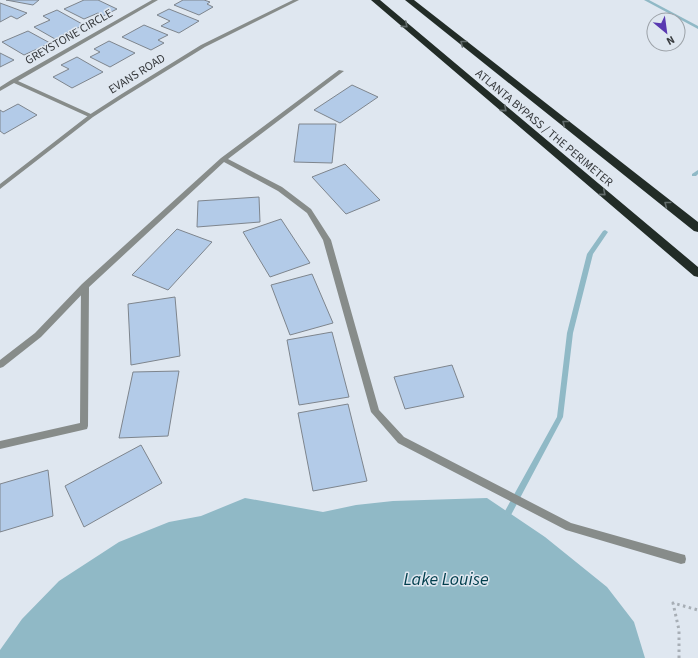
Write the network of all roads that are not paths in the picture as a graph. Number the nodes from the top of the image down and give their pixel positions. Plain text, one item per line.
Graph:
1 (156, 0) edge
2 (297, 0) edge
3 (375, 0) edge
4 (409, 0) edge
5 (341, 71) dead end
6 (13, 81) junction
7 (0, 89) edge
8 (91, 116) junction
9 (224, 159) junction
10 (0, 187) edge
11 (698, 228) edge
12 (698, 273) edge
13 (85, 286) junction
14 (0, 365) edge
15 (0, 445) edge
16 (681, 559) dead end

1 - 6 street, GREYSTONE CIRCLE
2 - 8 street, EVANS ROAD
3 -> 12 highway, ATLANTA BYPASS / THE PERIMETER
11 -> 4 highway, ATLANTA BYPASS / THE PERIMETER
5 - 9 street
6 - 7 street, GREYSTONE CIRCLE
6 - 8 street, GREYSTONE CIRCLE
8 - 10 street, EVANS ROAD
9 - 13 street
9 - 16 street
13 - 14 street
13 - 15 street

